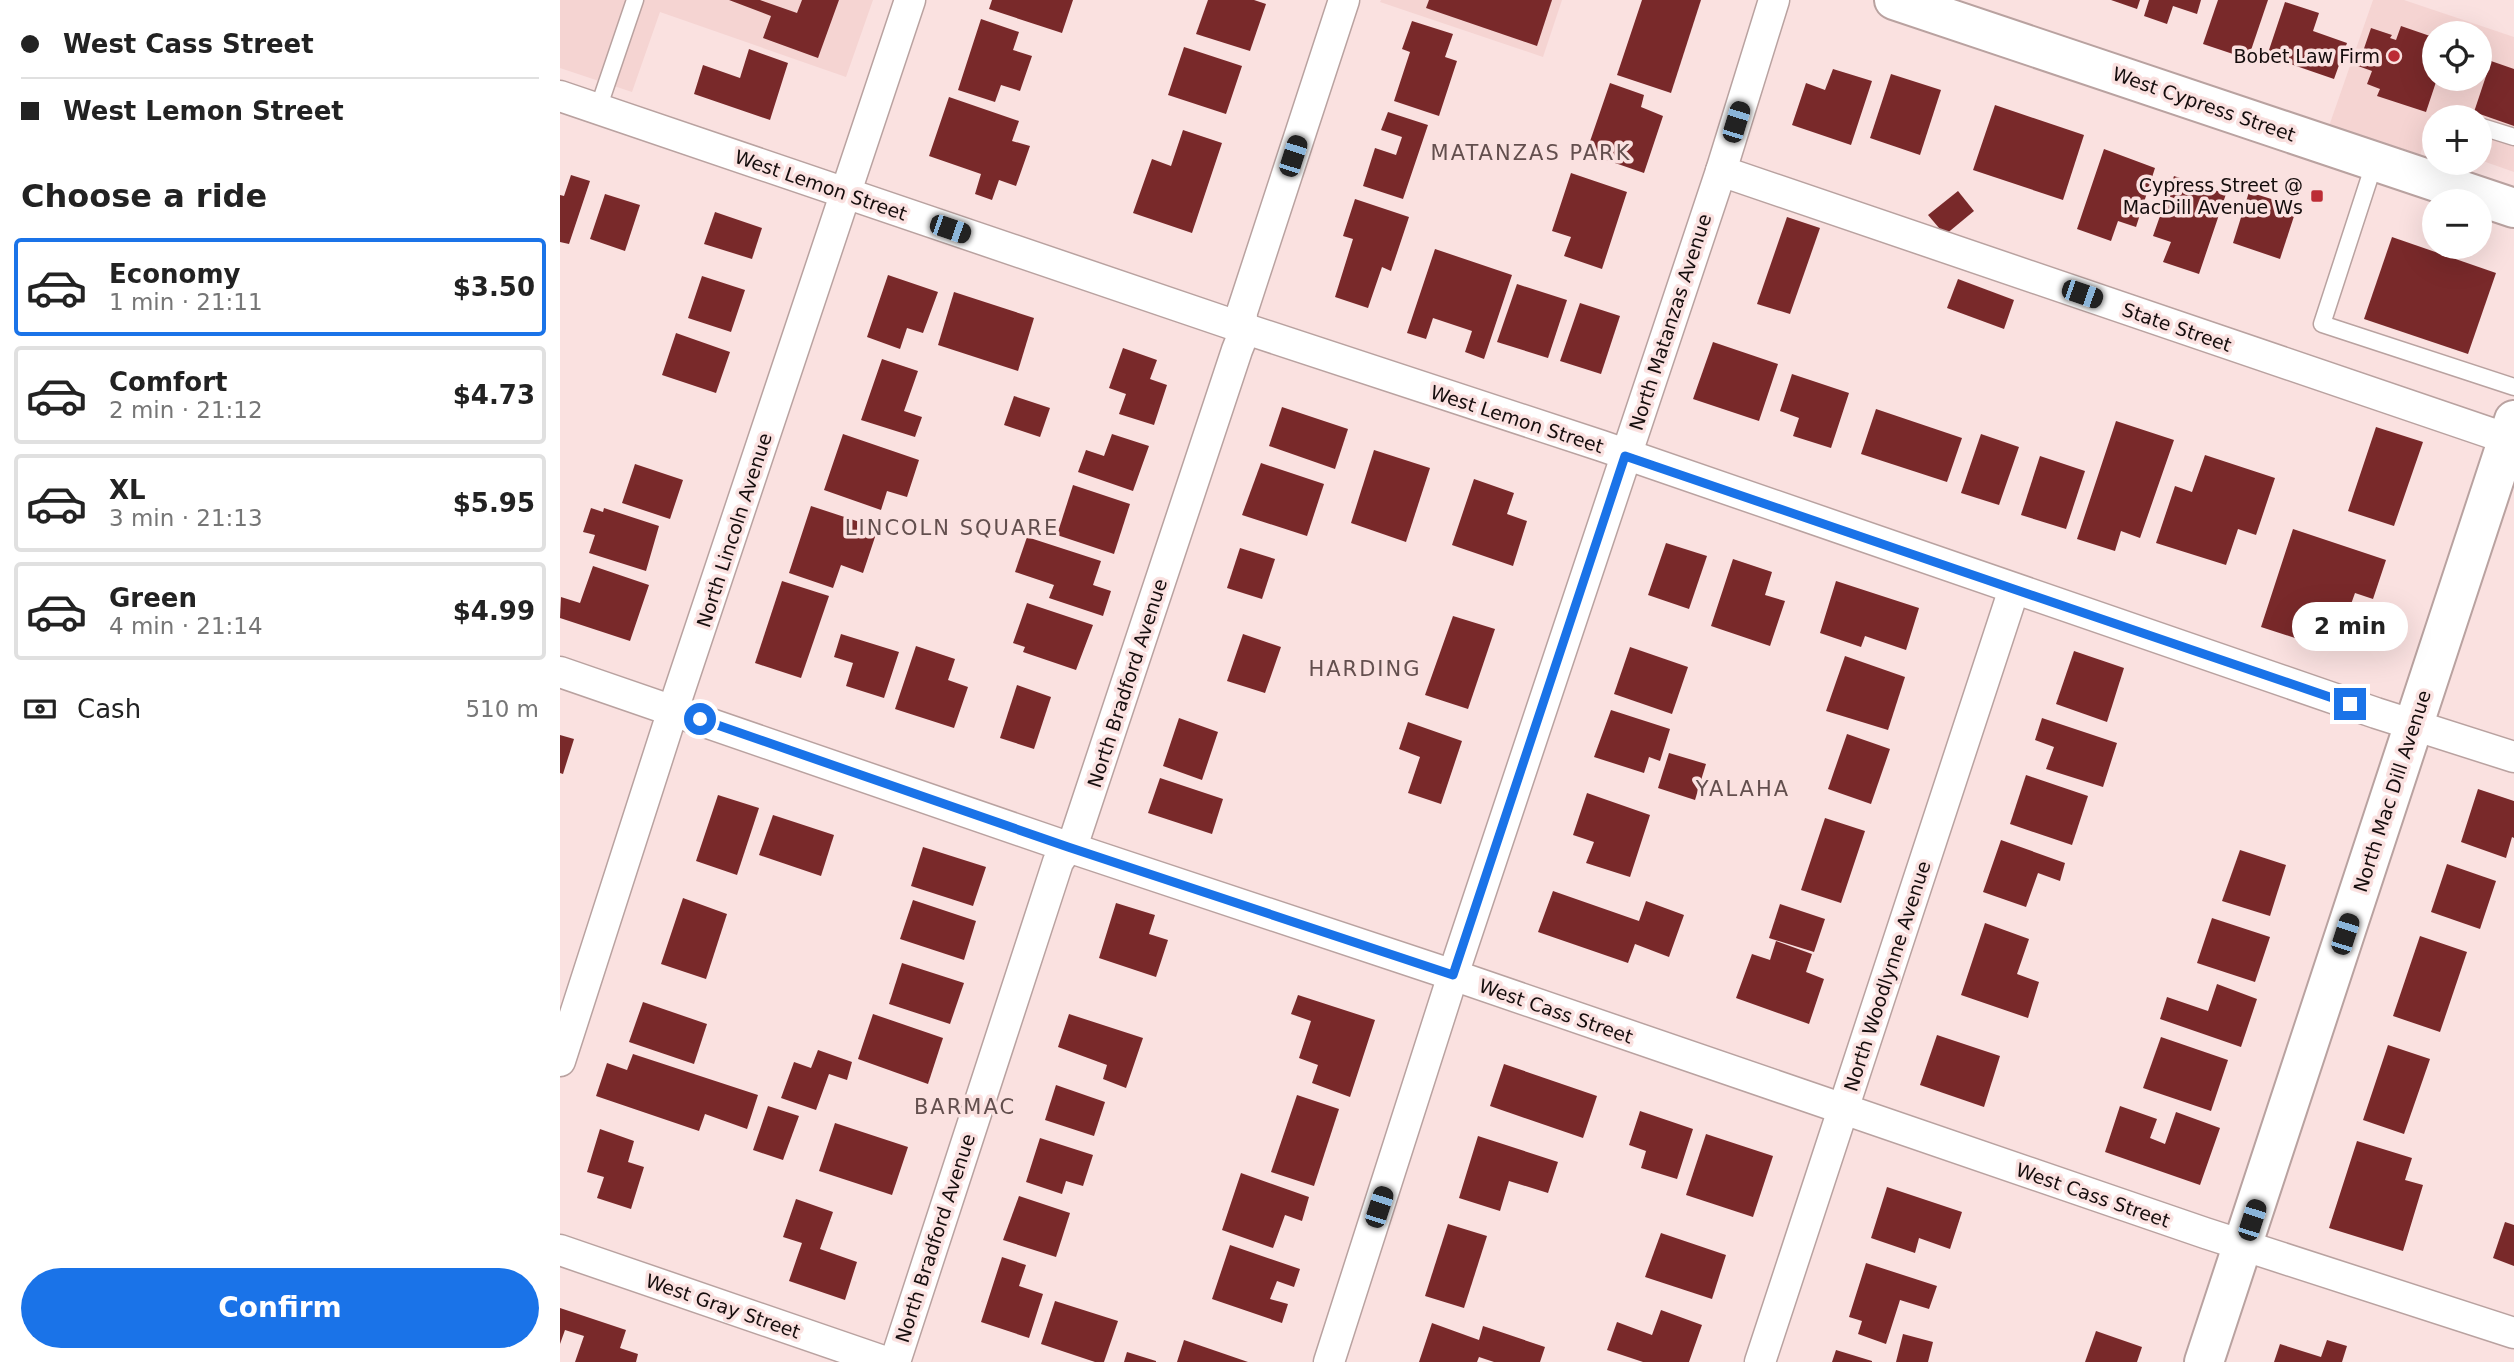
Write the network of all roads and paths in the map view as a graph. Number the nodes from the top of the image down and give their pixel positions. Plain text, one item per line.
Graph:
1 (635, 0) edge
2 (909, 0) edge
3 (1344, 0) edge
4 (1774, 0) edge
5 (1894, 0) edge
6 (560, 96) edge
7 (598, 109) junction
8 (2492, 130) edge
9 (2514, 137) edge
10 (2375, 161) junction
11 (2422, 169) edge
12 (1721, 170) junction
13 (2444, 175) edge
14 (846, 194) junction
15 (2514, 208) edge
16 (1240, 327) junction
17 (2514, 387) edge
18 (2512, 434) edge
19 (1625, 456) junction
20 (2014, 589) junction
21 (560, 672) edge
22 (673, 710) junction
23 (2414, 726) junction
24 (2514, 757) edge
25 (1068, 847) junction
26 (1453, 975) junction
27 (560, 1061) edge
28 (1843, 1109) junction
29 (2243, 1246) junction
30 (560, 1250) edge
31 (2514, 1333) edge
32 (887, 1362) edge
33 (895, 1362) edge
34 (1329, 1362) edge
35 (1760, 1362) edge
36 (2204, 1362) edge

1 - 7 lane
2 - 14 street, North Lincoln Avenue
3 - 16 street, North Bradford Avenue
4 - 12 street, North Matanzas Avenue
5 - 10 street, West Cypress Street
6 - 7 street, West Lemon Street
7 - 14 street, West Lemon Street
8 - 9 lane
10 - 11 street, West Cypress Street
10 - 17 lane
12 - 18 street, State Street
12 - 19 street, North Matanzas Avenue
13 - 15 street, West Cypress Street
14 - 16 street, West Lemon Street
14 - 22 street, North Lincoln Avenue
16 - 19 street, West Lemon Street
16 - 25 street, North Bradford Avenue
18 - 23 street, North Mac Dill Avenue
19 - 20 street, West Lemon Street
19 - 26 street, North Matanzas Avenue
20 - 23 street, West Lemon Street
20 - 28 street, North Woodlynne Avenue
21 - 22 street, West Cass Street
22 - 25 street, West Cass Street
22 - 27 street, North Lincoln Avenue
23 - 24 street, West Lemon Street
23 - 29 street, North Mac Dill Avenue
25 - 26 street, West Cass Street
25 - 33 street, North Bradford Avenue
26 - 28 street, West Cass Street
26 - 34 street, North Matanzas Avenue
28 - 29 street, West Cass Street
28 - 35 street, North Woodlynne Avenue
29 - 31 street, West Cass Street
29 - 36 street, North Mac Dill Avenue
30 - 32 street, West Gray Street

